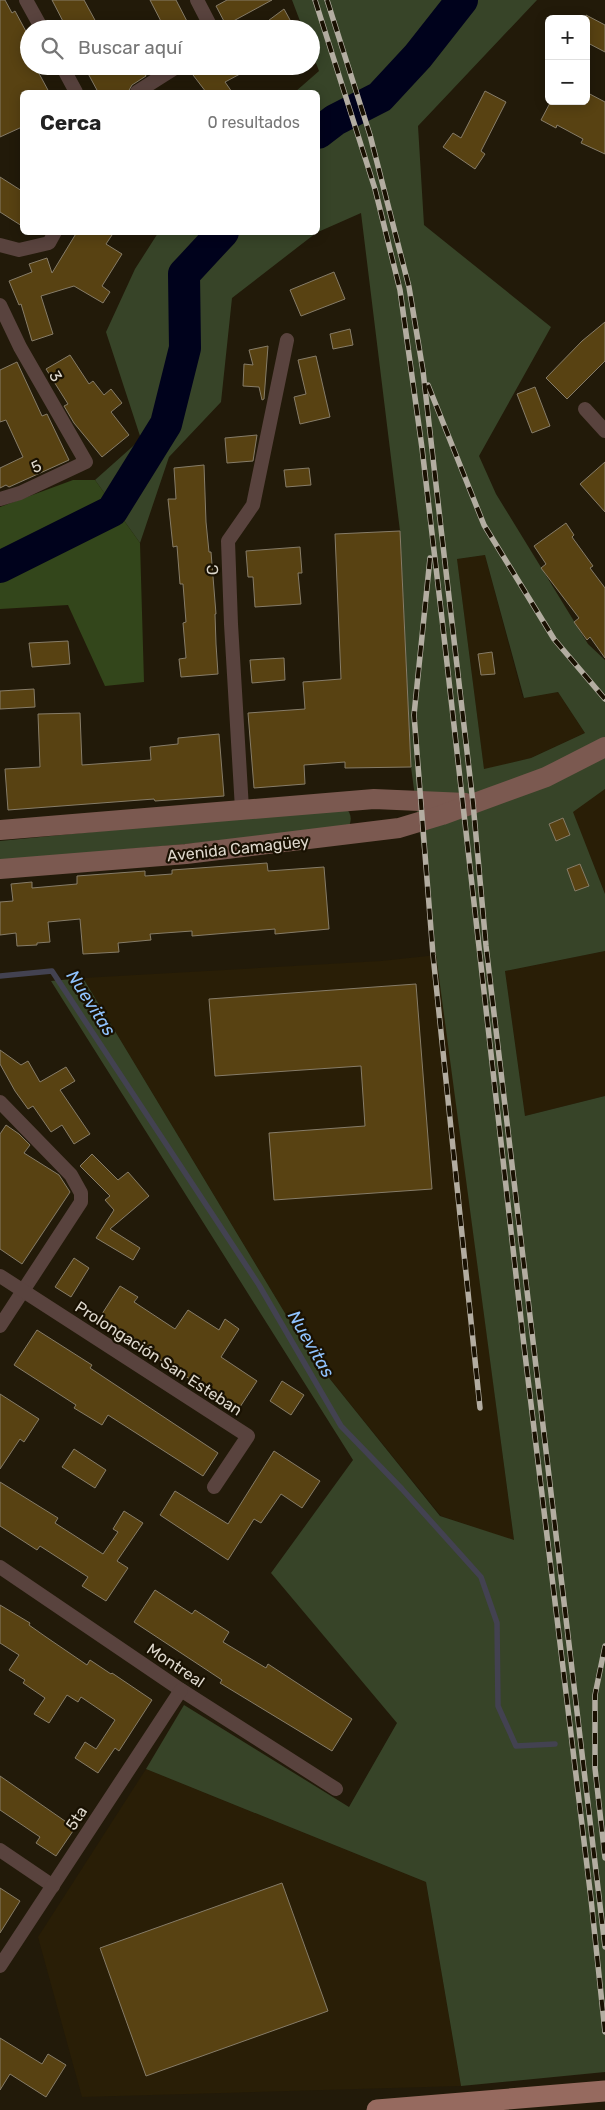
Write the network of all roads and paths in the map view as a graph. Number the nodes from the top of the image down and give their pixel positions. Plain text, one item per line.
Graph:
1 (26, 0) edge
2 (197, 0) edge
3 (37, 20) edge
4 (207, 20) edge
5 (67, 75) edge
6 (164, 75) edge
7 (75, 90) edge
8 (140, 90) edge
9 (53, 235) edge
10 (0, 245) edge
11 (0, 305) edge
12 (287, 340) dead end
13 (584, 409) dead end
14 (605, 431) edge
15 (86, 462) joint
16 (0, 499) edge
17 (605, 747) edge
18 (374, 799) junction
19 (472, 803) junction
20 (242, 810) junction
21 (0, 825) edge
22 (0, 830) edge
23 (376, 832) junction
24 (0, 869) edge
25 (0, 1102) edge
26 (0, 1276) edge
27 (23, 1292) junction
28 (0, 1326) edge
29 (214, 1487) dead end
30 (0, 1567) edge
31 (181, 1690) junction
32 (336, 1789) dead end
33 (0, 1850) edge
34 (53, 1886) junction
35 (0, 1966) edge
36 (605, 2090) edge
37 (377, 2110) edge

1 - 3 street
2 - 4 street
5 - 7 street
6 - 8 street
9 - 10 street
11 - 15 street, 3
12 - 20 street, C
13 - 14 street
15 - 16 street, 5
17 - 19 main road, Avenida Camagüey
18 - 19 main road, Avenida Camagüey
18 - 20 main road, Avenida Camagüey
18 - 23 main road
19 - 23 main road, Avenida Camagüey
20 - 22 main road, Avenida Camagüey
21 - 22 street
23 - 24 main road, Avenida Camagüey
25 - 27 street
26 - 27 street, Prolongación San Esteban
27 - 28 street
27 - 29 street, Prolongación San Esteban
30 - 31 street, Montreal
31 - 32 street, Montreal
31 - 34 street, 5ta
33 - 34 street
34 - 35 street, 5ta
36 - 37 main road

